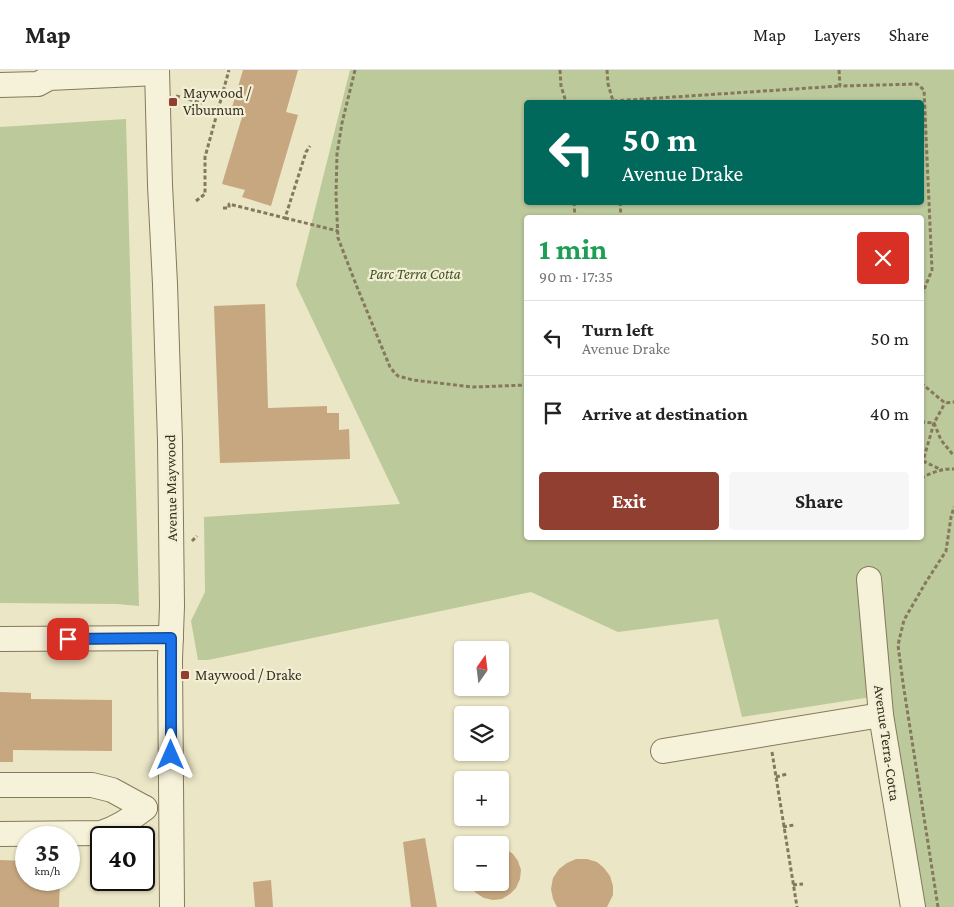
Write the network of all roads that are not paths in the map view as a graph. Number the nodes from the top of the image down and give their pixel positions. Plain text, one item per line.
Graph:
1 (157, 72) edge
2 (0, 85) edge
3 (194, 539) dead end
4 (172, 560) junction
5 (869, 579) dead end
6 (171, 638) junction
7 (0, 639) edge
8 (881, 715) junction
9 (662, 751) dead end
10 (0, 785) edge
11 (145, 808) junction
12 (171, 808) junction
13 (0, 834) edge
14 (172, 907) edge
15 (913, 907) edge

1 - 2 street
1 - 4 street, Avenue Maywood
3 - 4 street
4 - 6 street, Avenue Maywood
5 - 8 street, Avenue Terra-Cotta
6 - 7 street
6 - 12 street, Avenue Maywood
8 - 9 street
8 - 15 street, Avenue Terra-Cotta
10 - 11 street
11 - 12 street
11 - 13 street
12 - 14 street, Avenue Maywood

